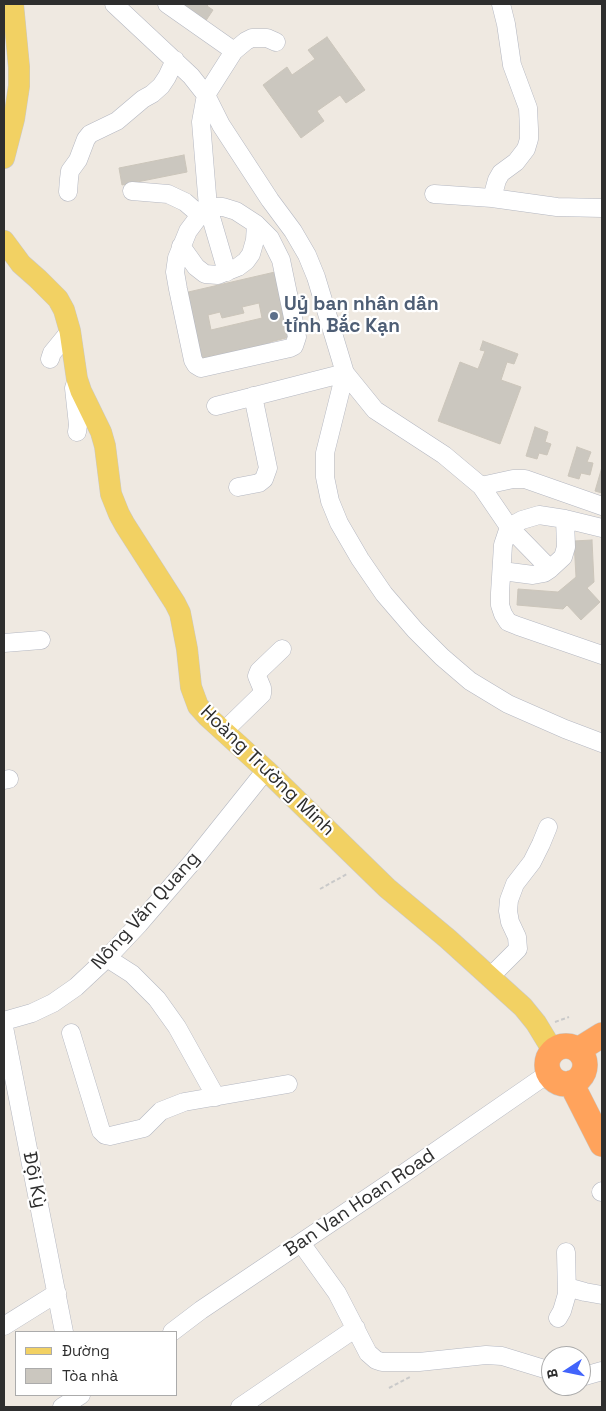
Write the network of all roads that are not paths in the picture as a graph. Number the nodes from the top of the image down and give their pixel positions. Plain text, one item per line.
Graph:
1 (13, 4) edge
2 (114, 4) edge
3 (167, 4) edge
4 (501, 4) edge
5 (276, 42) dead end
6 (234, 51) junction
7 (175, 60) junction
8 (206, 95) junction
9 (4, 158) edge
10 (132, 191) dead end
11 (68, 192) dead end
12 (434, 194) dead end
13 (492, 198) junction
14 (602, 208) edge
15 (204, 211) junction
16 (256, 224) junction
17 (4, 242) edge
18 (181, 246) junction
19 (227, 272) junction
20 (70, 331) junction
21 (50, 360) dead end
22 (345, 373) junction
23 (77, 379) junction
24 (253, 396) junction
25 (216, 406) dead end
26 (77, 432) dead end
27 (481, 486) junction
28 (238, 487) dead end
29 (602, 506) edge
30 (566, 519) junction
31 (508, 526) junction
32 (602, 528) edge
33 (550, 569) junction
34 (502, 571) junction
35 (41, 640) dead end
36 (4, 643) edge
37 (282, 649) dead end
38 (602, 655) edge
39 (223, 732) junction
40 (602, 743) edge
41 (266, 770) junction
42 (548, 827) dead end
43 (107, 958) junction
44 (490, 977) junction
45 (4, 1021) edge
46 (4, 1027) edge
47 (71, 1033) dead end
48 (602, 1035) edge
49 (578, 1050) junction
50 (551, 1062) junction
51 (571, 1083) junction
52 (288, 1084) dead end
53 (216, 1097) junction
54 (602, 1143) edge
55 (301, 1243) junction
56 (566, 1252) dead end
57 (567, 1287) junction
58 (57, 1293) junction
59 (602, 1295) edge
60 (558, 1318) dead end
61 (4, 1326) edge
62 (356, 1328) junction
63 (64, 1331) edge
64 (173, 1331) edge
65 (541, 1368) edge
66 (71, 1400) edge
67 (55, 1407) edge
68 (240, 1407) edge

1 - 9 main road
2 - 7 street
3 - 6 street
4 - 13 street
5 - 6 street
6 - 8 street
7 - 8 street
7 - 11 street
8 - 15 street
8 - 22 street
10 - 15 street
12 - 13 street
13 - 14 street
15 - 16 street
15 - 18 street
15 - 19 street
16 - 18 street
16 - 19 street
17 - 20 main road, Hoàng Trường Minh
18 - 19 street
20 - 21 street
20 - 23 main road, Hoàng Trường Minh
22 - 24 street
22 - 27 street
22 - 40 street
23 - 26 street
23 - 39 main road, Hoàng Trường Minh
24 - 25 street
24 - 28 street
27 - 29 street
27 - 31 street
30 - 31 street
30 - 32 street
30 - 33 street
31 - 33 street
31 - 34 street
33 - 34 street
34 - 38 street
35 - 36 street
37 - 39 street
39 - 41 main road, Hoàng Trường Minh
41 - 43 street, Nông Văn Quang
41 - 44 main road, Hoàng Trường Minh
42 - 44 street
43 - 45 street, Nông Văn Quang
43 - 53 street
44 - 50 main road, Hoàng Trường Minh
46 - 58 street, Đội Kỳ
47 - 53 street
48 - 49 highway
49 - 50 highway
49 - 51 highway
50 - 51 highway
50 - 55 street, Ban Van Hoan Road
51 - 54 highway
52 - 53 street
55 - 62 street
55 - 64 street, Ban Van Hoan Road
56 - 57 street
57 - 59 street
57 - 60 street
58 - 61 street
58 - 63 street, Đội Kỳ
62 - 65 street
62 - 68 street
66 - 67 street

